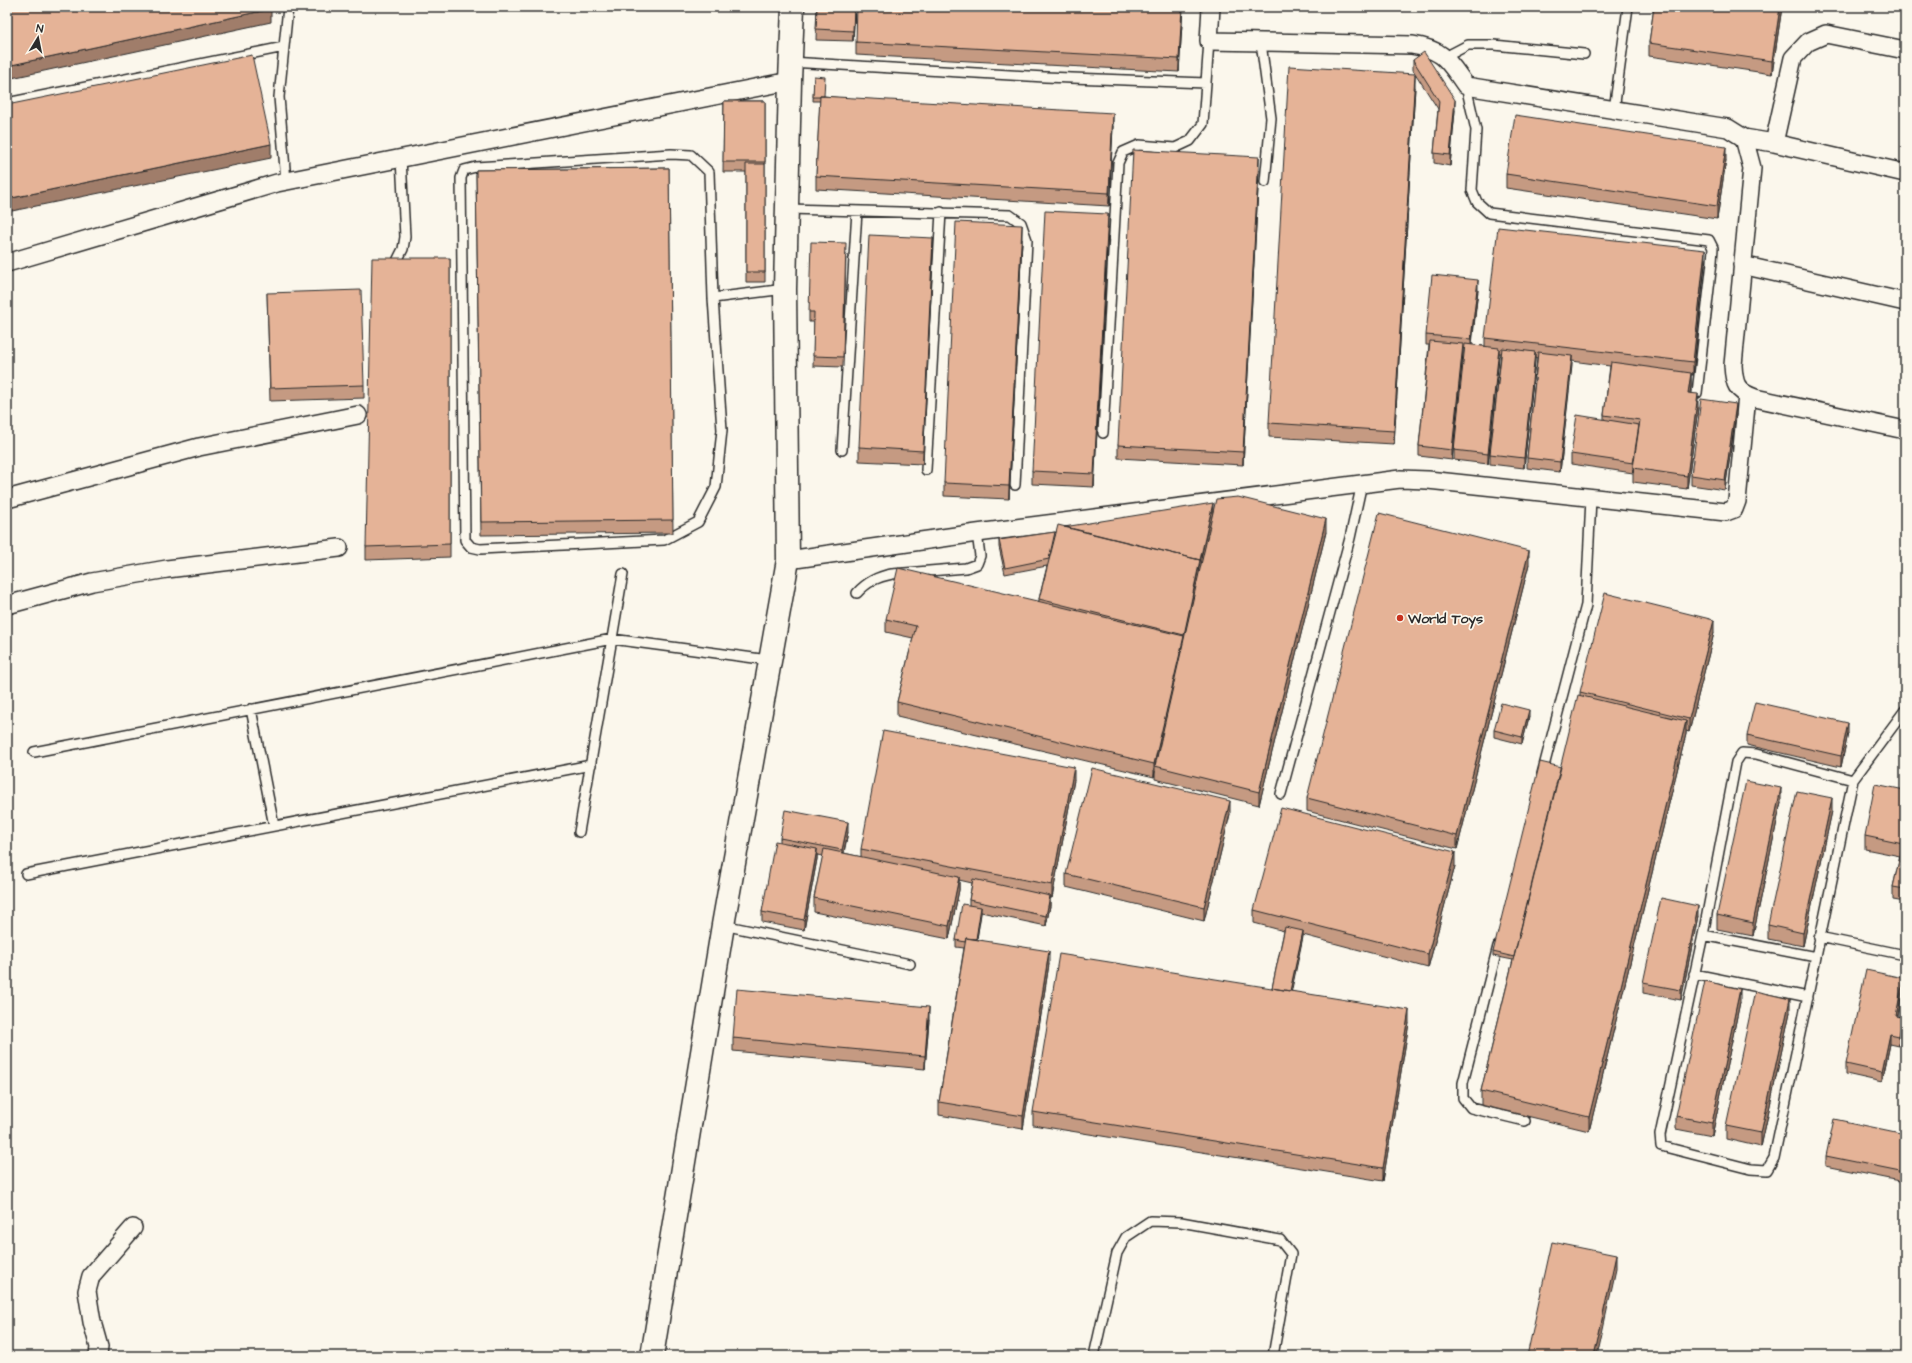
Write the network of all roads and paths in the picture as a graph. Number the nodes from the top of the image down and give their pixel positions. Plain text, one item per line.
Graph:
1 (288, 7) edge
2 (793, 7) edge
3 (1211, 7) edge
4 (1628, 7) edge
5 (1209, 41) junction
6 (1261, 43) junction
7 (284, 47) junction
8 (1905, 50) edge
9 (1584, 54) dead end
10 (1445, 57) junction
11 (790, 72) junction
12 (1206, 83) junction
13 (1466, 86) junction
14 (7, 103) edge
15 (1614, 110) junction
16 (1744, 138) junction
17 (1774, 143) junction
18 (401, 158) junction
19 (1905, 173) edge
20 (286, 181) junction
21 (1265, 182) dead end
22 (788, 209) junction
23 (857, 211) junction
24 (941, 212) junction
25 (7, 263) edge
26 (395, 265) edge
27 (1742, 265) junction
28 (786, 289) junction
29 (714, 298) junction
30 (1905, 302) edge
31 (1697, 393) edge
32 (1747, 395) junction
33 (358, 415) dead end
34 (1905, 430) edge
35 (1103, 433) dead end
36 (842, 450) dead end
37 (926, 470) dead end
38 (1362, 483) junction
39 (1015, 485) dead end
40 (1591, 498) junction
41 (7, 499) edge
42 (977, 533) junction
43 (339, 548) dead end
44 (788, 560) junction
45 (623, 574) dead end
46 (857, 593) dead end
47 (7, 605) edge
48 (612, 639) junction
49 (769, 660) junction
50 (251, 710) junction
51 (1905, 710) edge
52 (34, 752) dead end
53 (591, 765) junction
54 (1853, 780) junction
55 (1540, 782) edge
56 (1281, 794) dead end
57 (274, 826) junction
58 (580, 832) dead end
59 (26, 874) dead end
60 (723, 925) junction
61 (1500, 936) edge
62 (1703, 936) junction
63 (1819, 937) junction
64 (1905, 955) edge
65 (1816, 957) junction
66 (910, 964) dead end
67 (1694, 974) junction
68 (1808, 996) junction
69 (1525, 1121) dead end
70 (133, 1228) dead end
71 (98, 1356) edge
72 (652, 1356) edge
73 (1094, 1356) edge
74 (1273, 1356) edge

1 - 7 lane
2 - 11 street
3 - 5 street
4 - 15 lane
5 - 6 street
5 - 12 lane
6 - 10 street
6 - 21 lane
7 - 14 lane
7 - 20 lane
8 - 17 street
9 - 10 lane
10 - 13 street
11 - 12 lane
11 - 18 street
11 - 22 street
12 - 35 lane
13 - 15 street
13 - 31 lane
15 - 16 street
16 - 17 street
16 - 27 street
17 - 19 street
18 - 20 street
18 - 26 lane
20 - 25 street
22 - 23 lane
22 - 28 street
23 - 24 lane
23 - 36 lane
24 - 37 lane
24 - 39 lane
27 - 30 street
27 - 32 street
28 - 29 lane
28 - 44 street
29 - 29 lane
32 - 34 street
32 - 40 street
33 - 41 street
38 - 40 street
38 - 42 street
38 - 56 lane
40 - 55 lane
42 - 44 street
42 - 46 lane
43 - 47 street
44 - 49 street
45 - 48 lane
48 - 49 lane
48 - 50 lane
48 - 53 lane
49 - 60 street
50 - 52 lane
50 - 57 lane
51 - 54 lane
53 - 57 lane
53 - 58 lane
54 - 62 lane
54 - 63 lane
57 - 59 lane
60 - 66 lane
60 - 72 street
61 - 69 lane
62 - 65 lane
62 - 67 lane
63 - 64 lane
63 - 65 lane
65 - 68 lane
67 - 68 lane
67 - 68 lane
70 - 71 street
73 - 74 lane

